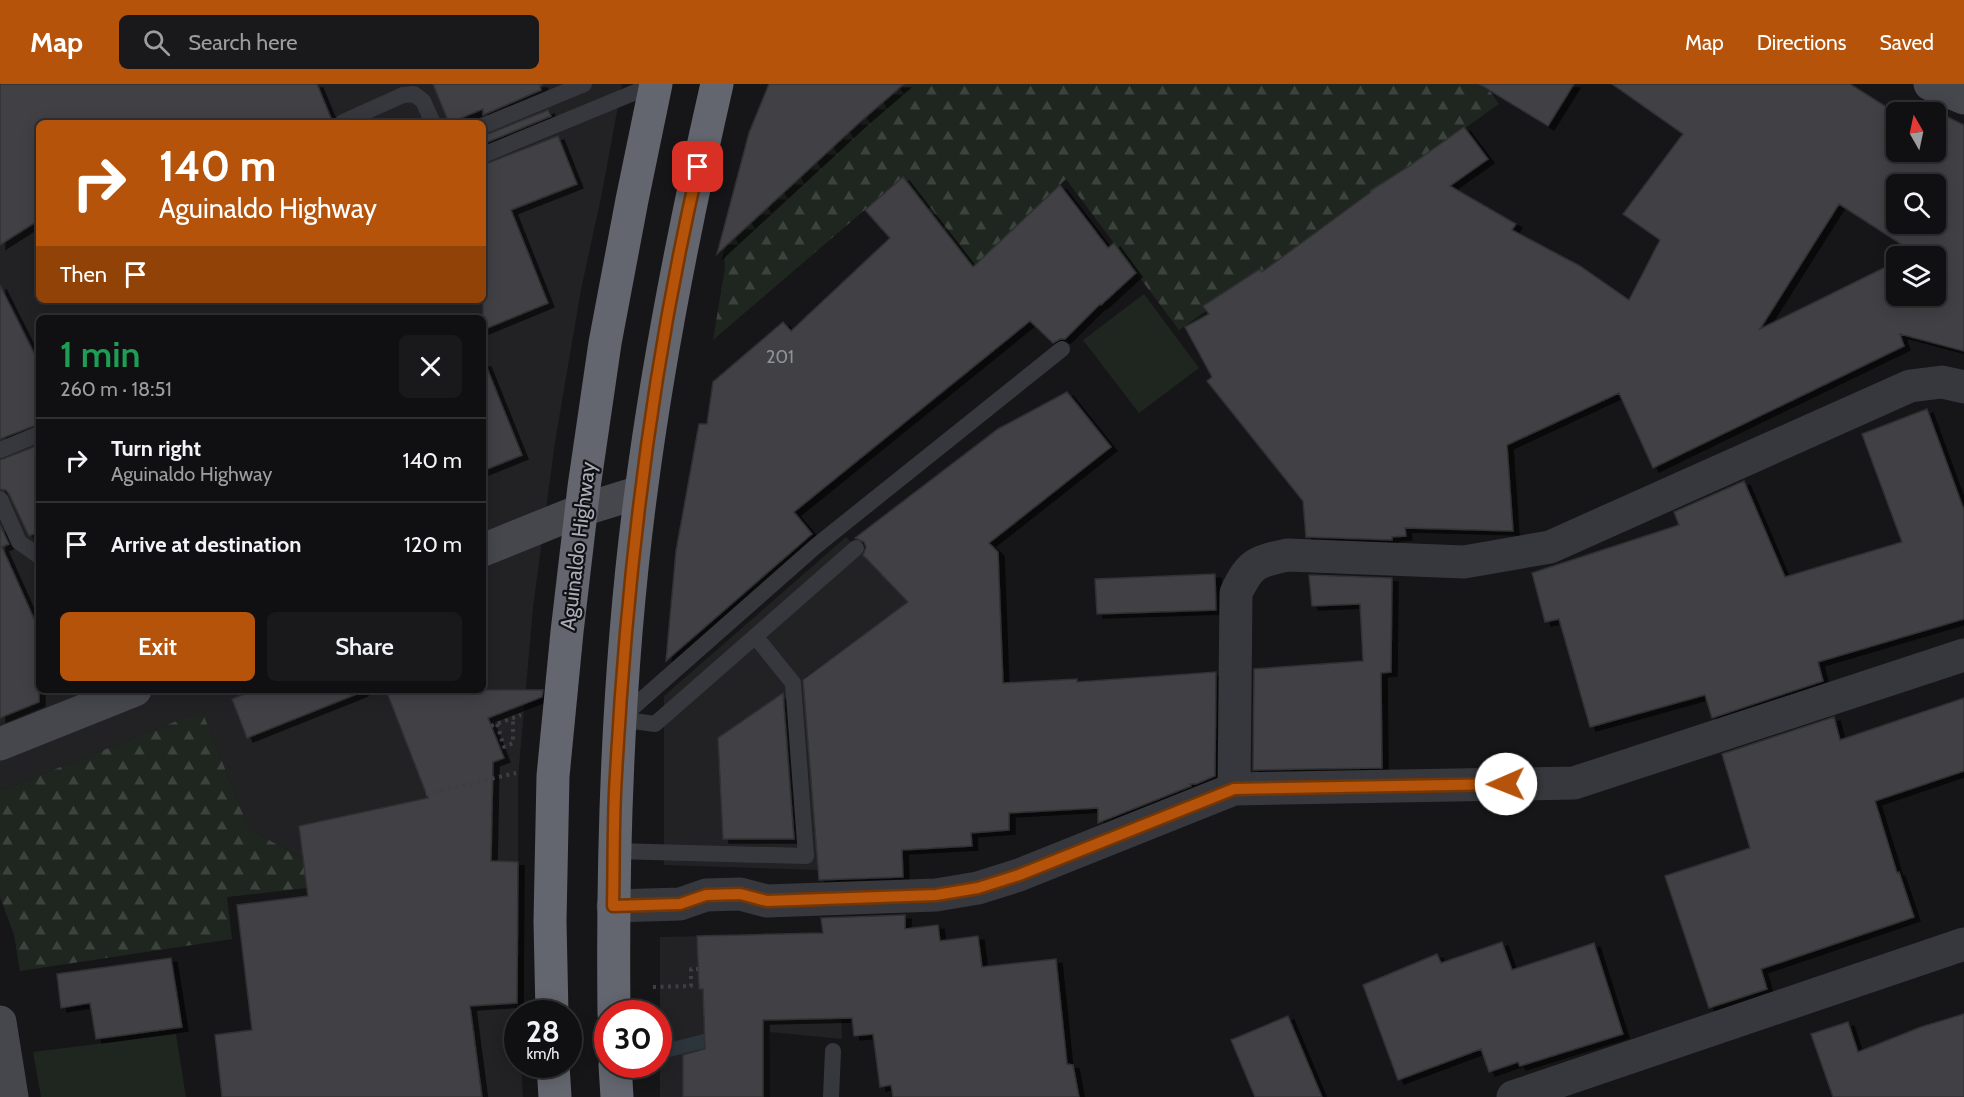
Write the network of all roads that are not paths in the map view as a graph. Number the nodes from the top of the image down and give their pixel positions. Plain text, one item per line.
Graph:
1 (584, 84) edge
2 (656, 84) edge
3 (717, 84) edge
4 (1930, 84) edge
5 (1964, 98) edge
6 (347, 120) edge
7 (432, 120) edge
8 (486, 125) edge
9 (486, 154) edge
10 (1062, 349) dead end
11 (1964, 387) edge
12 (36, 435) edge
13 (0, 450) edge
14 (640, 492) junction
15 (0, 499) edge
16 (582, 510) junction
17 (856, 548) dead end
18 (486, 549) edge
19 (36, 554) edge
20 (755, 636) junction
21 (1964, 655) edge
22 (117, 693) edge
23 (619, 719) junction
24 (0, 744) edge
25 (1234, 789) junction
26 (614, 851) junction
27 (613, 906) junction
28 (1964, 944) edge
29 (552, 1000) edge
30 (614, 1000) edge
31 (0, 1022) edge
32 (833, 1051) dead end
33 (554, 1078) edge
34 (616, 1078) edge
35 (12, 1097) edge
36 (555, 1097) edge
37 (617, 1097) edge
38 (831, 1097) edge
39 (1514, 1097) edge

1 - 8 lane
2 - 9 lane
2 - 16 highway, Aguinaldo Highway
3 - 14 highway
4 - 5 street
6 - 7 lane
10 - 23 lane
11 - 25 street
12 - 13 lane
14 - 16 street
14 - 23 highway
15 - 19 lane
16 - 18 street
16 - 29 highway, Aguinaldo Highway
17 - 20 lane
20 - 23 lane
20 - 26 lane
21 - 25 street
22 - 24 street
23 - 26 highway
25 - 27 street
26 - 27 highway
27 - 30 highway
28 - 39 street
31 - 35 street
32 - 38 lane
33 - 36 highway
34 - 37 highway

